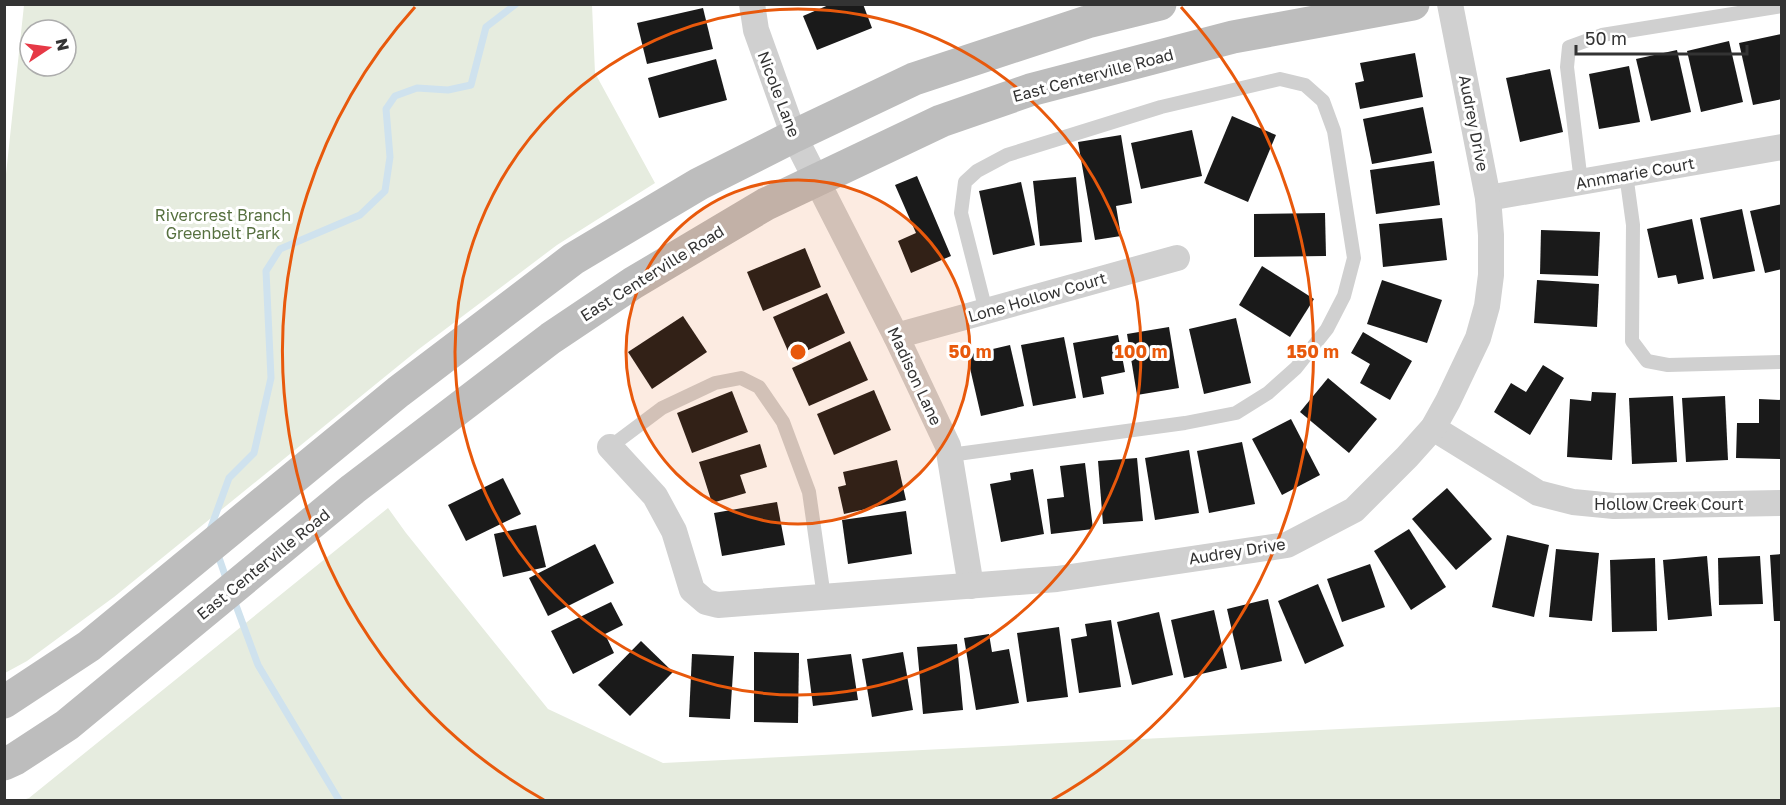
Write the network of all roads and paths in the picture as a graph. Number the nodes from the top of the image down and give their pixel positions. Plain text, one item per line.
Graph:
1 (752, 4) edge
2 (1160, 4) edge
3 (1413, 4) edge
4 (1450, 4) edge
5 (1782, 6) edge
6 (794, 136) junction
7 (1782, 147) edge
8 (1626, 174) junction
9 (816, 181) junction
10 (1581, 182) junction
11 (1488, 198) junction
12 (1177, 258) dead end
13 (986, 311) junction
14 (896, 336) junction
15 (1782, 362) edge
16 (1432, 428) junction
17 (610, 447) joint
18 (950, 455) junction
19 (1782, 503) edge
20 (971, 586) junction
21 (824, 597) junction
22 (4, 702) edge
23 (4, 764) edge

1 - 6 street, Nicole Lane
2 - 6 main road
3 - 9 main road, East Centerville Road
4 - 11 street, Audrey Drive
5 - 10 lane
6 - 9 street, Nicole Lane
6 - 22 main road
7 - 8 street, Annmarie Court
8 - 10 street, Annmarie Court
8 - 15 lane
9 - 14 street, Madison Lane
9 - 23 main road, East Centerville Road
10 - 11 street, Annmarie Court
11 - 16 street, Audrey Drive
12 - 13 street, Lone Hollow Court
13 - 14 street, Lone Hollow Court
13 - 18 lane
14 - 18 street, Madison Lane
16 - 19 street, Hollow Creek Court
16 - 20 street, Audrey Drive
17 - 21 street, Audrey Drive
17 - 21 lane
18 - 20 street, Madison Lane
20 - 21 street, Audrey Drive

